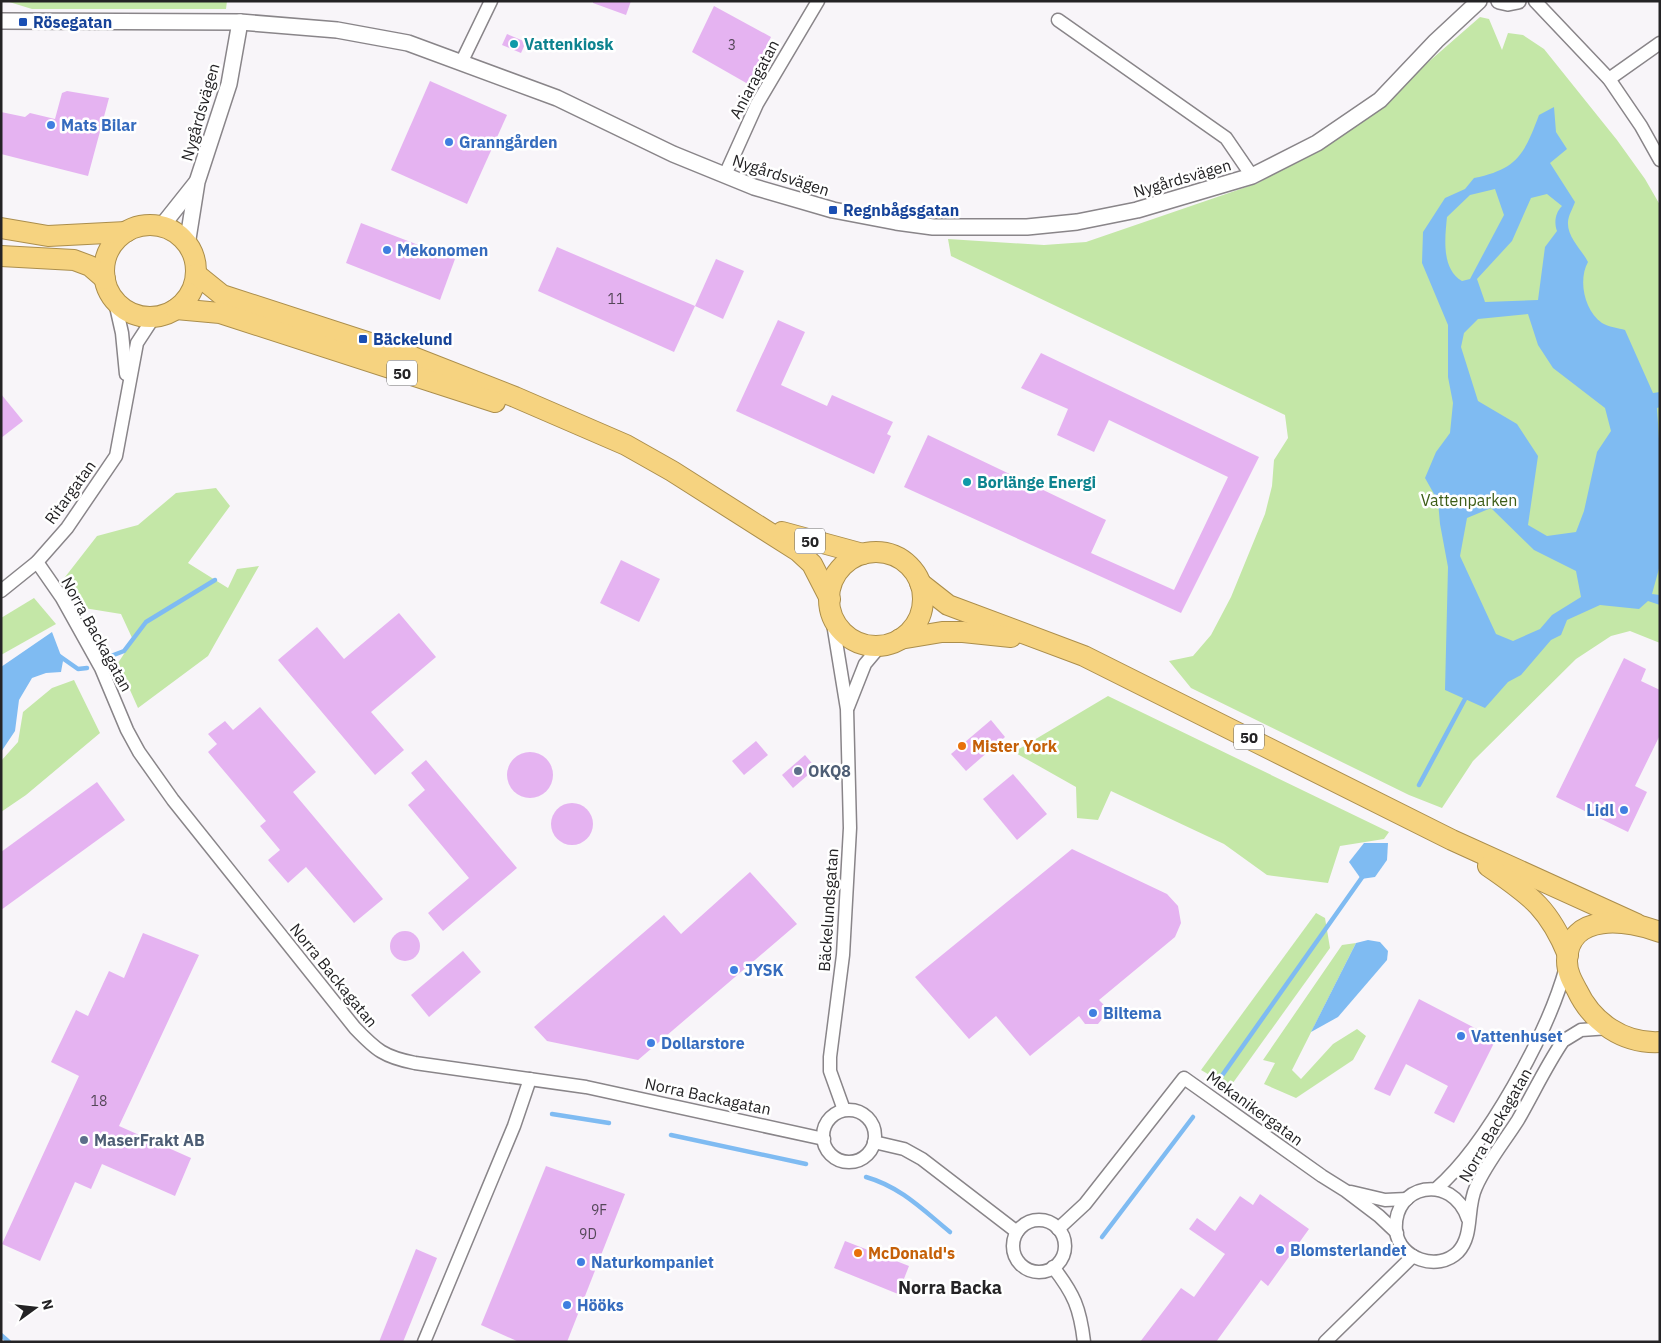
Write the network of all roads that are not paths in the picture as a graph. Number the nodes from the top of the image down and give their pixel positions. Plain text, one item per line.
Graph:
1 (491, 1) edge
2 (818, 1) edge
3 (1479, 1) edge
4 (1499, 1) edge
5 (1518, 1) edge
6 (1535, 1) edge
7 (1058, 20) dead end
8 (1, 21) edge
9 (240, 22) junction
10 (1660, 43) edge
11 (462, 61) junction
12 (1609, 79) junction
13 (1660, 160) edge
14 (725, 175) junction
15 (1252, 176) junction
16 (197, 182) junction
17 (162, 227) junction
18 (1, 228) edge
19 (126, 232) junction
20 (187, 245) junction
21 (1, 256) edge
22 (196, 274) junction
23 (105, 279) junction
24 (115, 302) junction
25 (176, 309) junction
26 (154, 317) junction
27 (127, 391) junction
28 (626, 445) junction
29 (758, 524) junction
30 (863, 554) junction
31 (37, 562) junction
32 (920, 583) junction
33 (1, 591) edge
34 (830, 605) junction
35 (1042, 641) junction
36 (891, 642) junction
37 (847, 709) junction
38 (1452, 840) junction
39 (1637, 924) junction
40 (1660, 932) edge
41 (1568, 959) junction
42 (1609, 1028) junction
43 (1660, 1042) edge
44 (530, 1079) junction
45 (844, 1110) junction
46 (824, 1139) junction
47 (874, 1142) junction
48 (1436, 1189) junction
49 (1346, 1191) junction
50 (1407, 1199) junction
51 (1468, 1220) junction
52 (1058, 1229) junction
53 (1017, 1232) junction
54 (1396, 1233) junction
55 (1413, 1256) junction
56 (1053, 1267) junction
57 (424, 1342) edge
58 (1084, 1342) edge
59 (1325, 1342) edge

1 - 11 street
2 - 14 street, Aniaragatan
3 - 15 street, Nygårdsvägen
4 - 5 street
6 - 12 street
7 - 15 street
8 - 9 street, Nygårdsvägen
9 - 11 street, Nygårdsvägen
9 - 16 street, Nygårdsvägen
10 - 12 street
11 - 14 street, Nygårdsvägen
12 - 13 street
14 - 15 street, Nygårdsvägen
16 - 17 street, Nygårdsvägen
16 - 20 street, Nygårdsvägen
17 - 19 highway
17 - 20 highway
18 - 19 highway
19 - 23 highway
20 - 22 highway
21 - 23 highway
22 - 25 highway
22 - 28 highway, 50
23 - 24 highway
24 - 26 highway
24 - 27 street, Ritargatan
25 - 26 highway
25 - 28 highway, 50
26 - 27 street, Ritargatan
27 - 31 street, Ritargatan
28 - 29 highway, 50
29 - 30 highway, 50
29 - 34 highway, 50
30 - 32 highway
30 - 34 highway
31 - 33 street, Ritargatan
31 - 44 street, Norra Backagatan
32 - 35 highway, 50
32 - 36 highway
34 - 36 highway
34 - 37 street, Bäckelundsgatan
35 - 36 highway, 50
35 - 38 highway, 50
36 - 37 street, Bäckelundsgatan
37 - 45 street, Bäckelundsgatan
38 - 39 highway, 50
38 - 41 highway, 50
39 - 40 highway
39 - 41 highway
41 - 42 highway
41 - 48 street, Norra Backagatan
42 - 43 highway
42 - 51 street, Norra Backagatan
44 - 46 street, Norra Backagatan
44 - 57 street
45 - 46 street
45 - 47 street
46 - 47 street
47 - 53 street
48 - 50 street
48 - 51 street
49 - 50 street, Mekanikergatan
49 - 52 street, Mekanikergatan
49 - 54 street, Mekanikergatan
50 - 54 street
51 - 55 street
52 - 53 street
52 - 56 street
53 - 56 street
54 - 55 street
55 - 59 street
56 - 58 street

